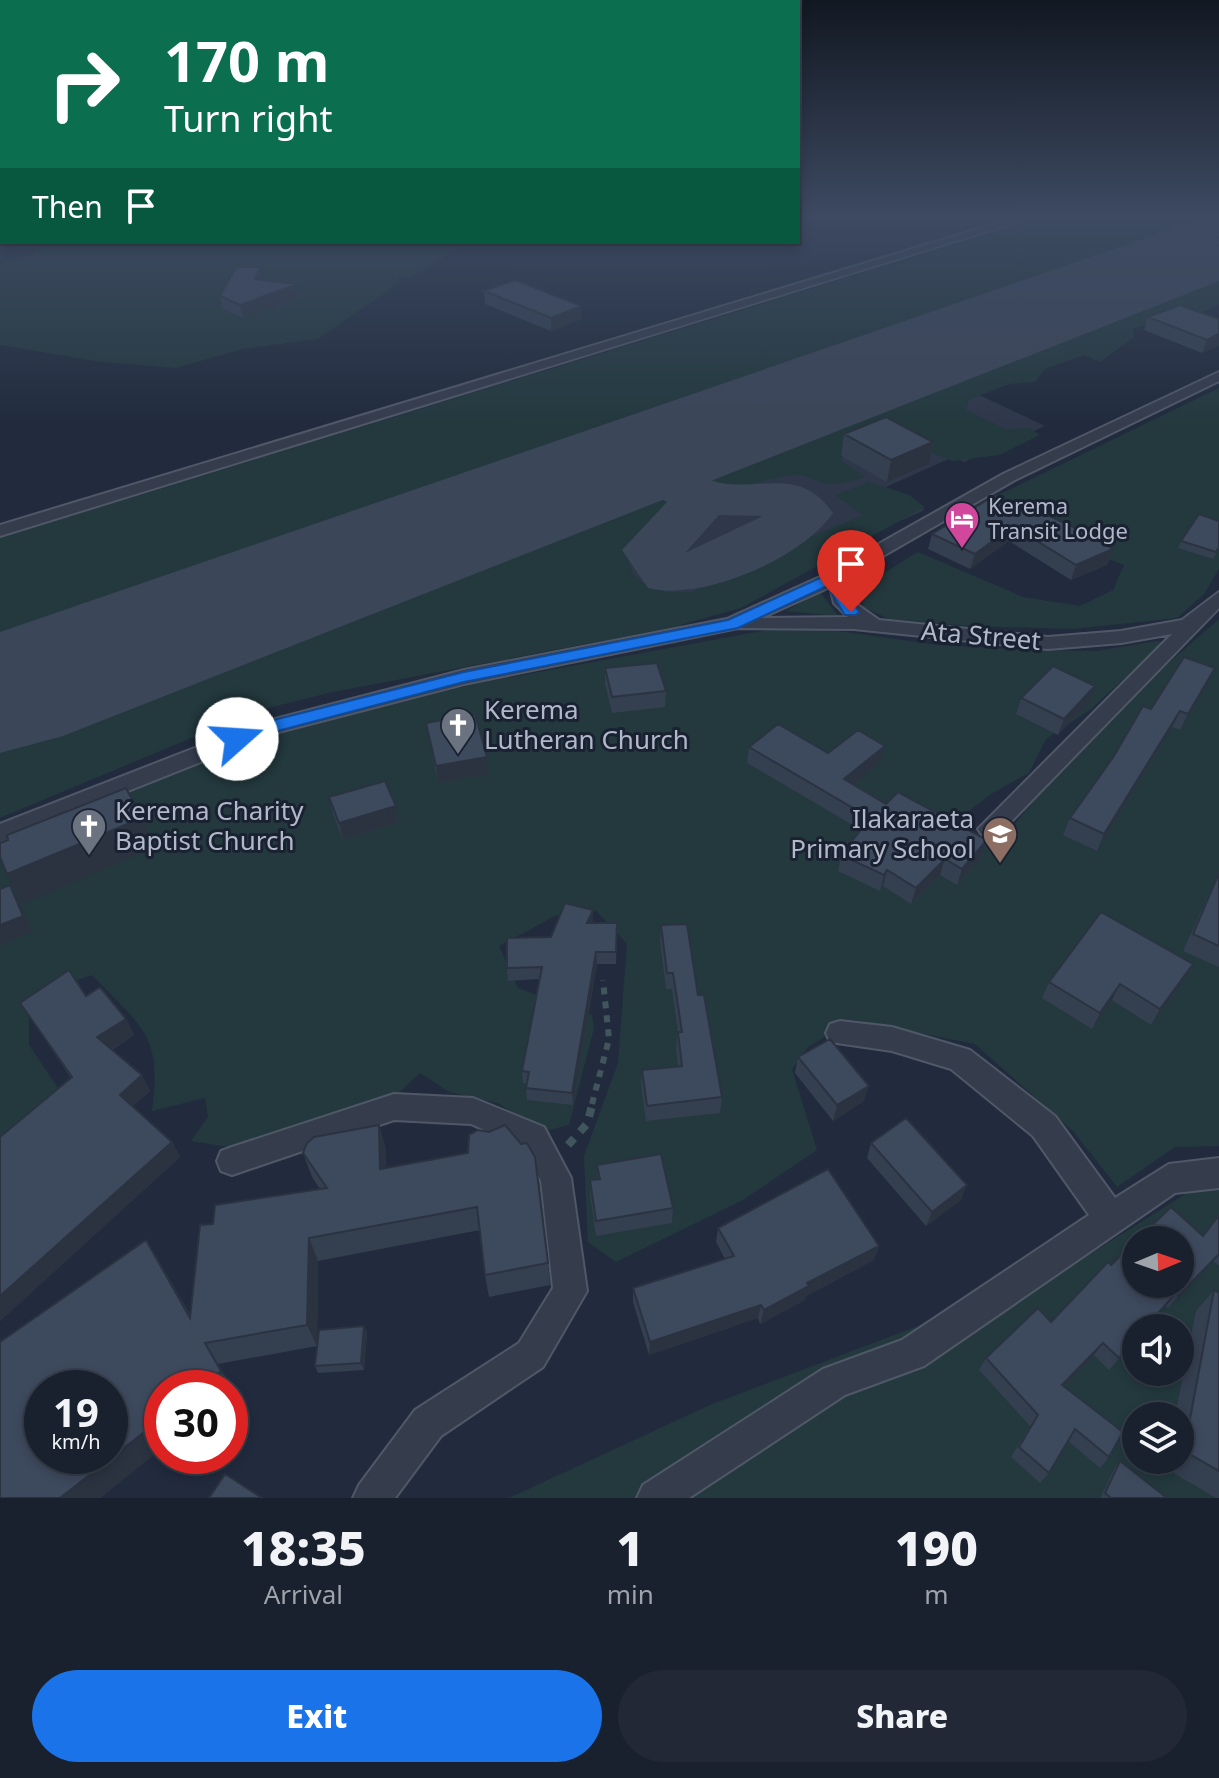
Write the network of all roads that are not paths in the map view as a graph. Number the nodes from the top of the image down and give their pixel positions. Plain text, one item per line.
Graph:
1 (803, 286) edge
2 (1219, 376) edge
3 (0, 531) edge
4 (842, 572) junction
5 (1219, 598) edge
6 (732, 624) junction
7 (1188, 625) junction
8 (884, 627) junction
9 (990, 829) dead end
10 (0, 833) edge
11 (840, 1033) dead end
12 (232, 1161) dead end
13 (1219, 1173) edge
14 (1111, 1219) junction
15 (372, 1498) edge
16 (656, 1498) edge

1 - 3 street
2 - 4 street
4 - 6 street
4 - 8 street
5 - 7 street
6 - 8 street, Ata Street
6 - 10 street
7 - 8 street, Ata Street
7 - 9 street
11 - 14 street
12 - 15 street
13 - 14 street
14 - 16 street

